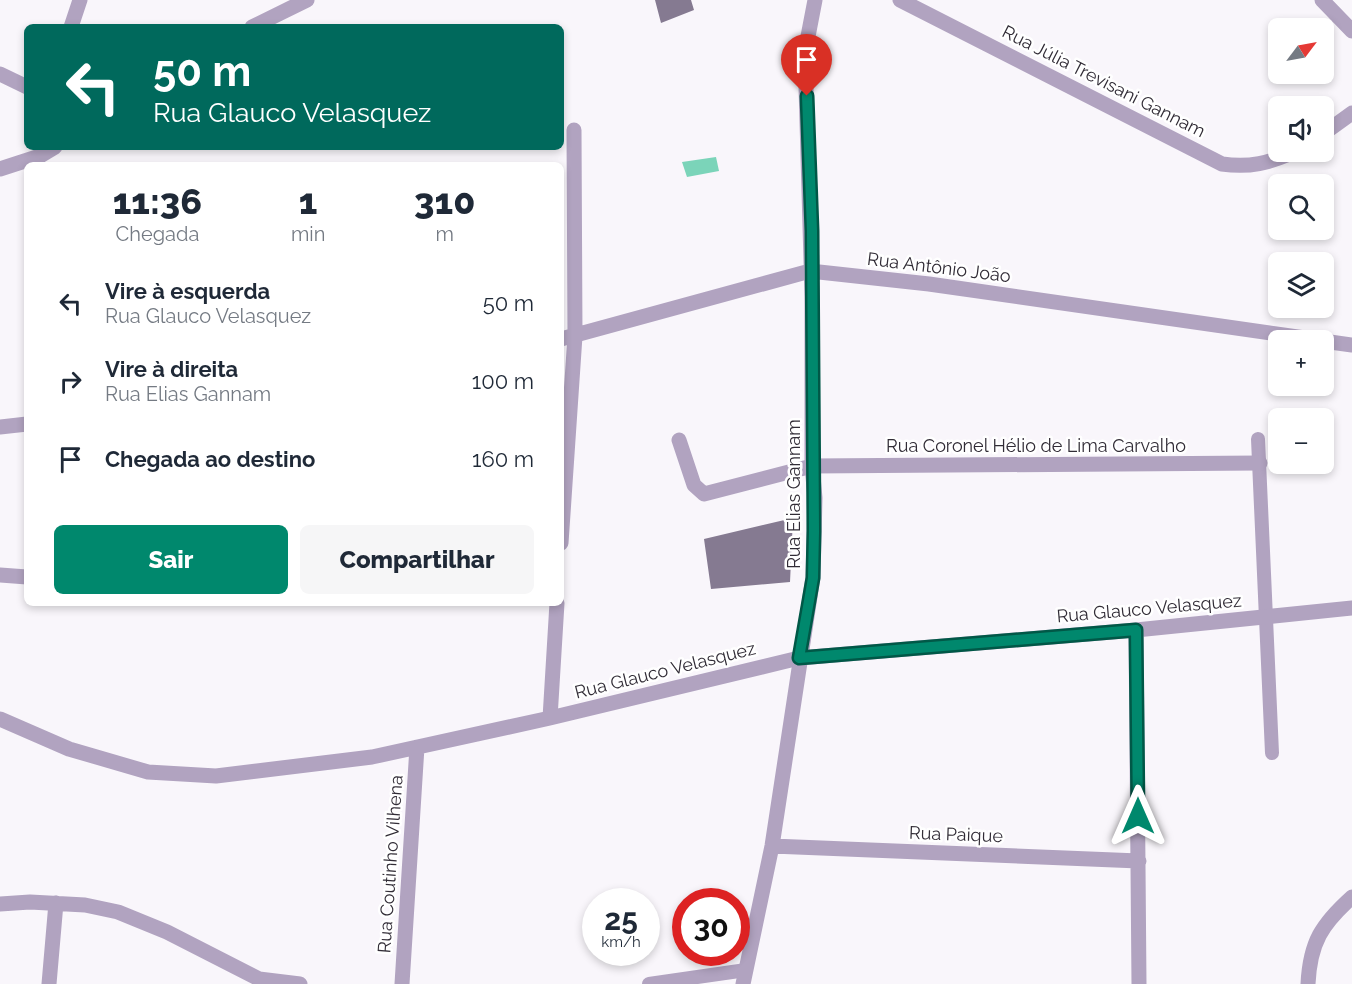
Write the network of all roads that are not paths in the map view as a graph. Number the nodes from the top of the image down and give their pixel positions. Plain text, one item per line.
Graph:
1 (80, 0) edge
2 (307, 0) edge
3 (814, 0) edge
4 (900, 0) edge
5 (1322, 0) edge
6 (72, 24) edge
7 (258, 24) edge
8 (1352, 31) edge
9 (0, 74) edge
10 (24, 86) edge
11 (1352, 113) edge
12 (1334, 126) edge
13 (574, 130) dead end
14 (41, 152) edge
15 (1269, 162) edge
16 (0, 169) edge
17 (810, 272) junction
18 (1268, 333) edge
19 (568, 338) edge
20 (1334, 343) edge
21 (1352, 345) edge
22 (24, 424) edge
23 (0, 427) edge
24 (1258, 439) dead end
25 (679, 440) dead end
26 (564, 455) edge
27 (1260, 463) junction
28 (812, 466) junction
29 (0, 575) edge
30 (24, 577) edge
31 (557, 606) edge
32 (1352, 608) edge
33 (1266, 617) junction
34 (1136, 630) junction
35 (799, 658) junction
36 (550, 718) junction
37 (0, 719) edge
38 (417, 747) junction
39 (1272, 753) dead end
40 (772, 846) junction
41 (1138, 861) junction
42 (1352, 897) edge
43 (56, 903) junction
44 (0, 904) edge
45 (745, 977) edge
46 (259, 982) edge
47 (49, 984) edge
48 (300, 984) edge
49 (402, 984) edge
50 (649, 984) edge
51 (1139, 984) edge
52 (1308, 984) edge

1 - 6 street
2 - 7 street
3 - 17 street, Rua Elias Gannam
4 - 15 street, Rua Júlia Trevisani Gannam
5 - 8 street
9 - 10 street
11 - 12 street
13 - 19 street
14 - 16 street
17 - 18 street, Rua Antônio João
17 - 19 street, Rua Antônio João
17 - 28 street, Rua Elias Gannam
19 - 26 street
20 - 21 street, Rua Antônio João
22 - 23 street
24 - 27 lane
25 - 28 street, Rua Coronel Hélio de Lima Carvalho
27 - 28 street, Rua Coronel Hélio de Lima Carvalho
27 - 33 lane
28 - 35 street, Rua Elias Gannam
29 - 30 street
31 - 36 street
32 - 33 street, Rua Glauco Velasquez
33 - 34 street, Rua Glauco Velasquez
33 - 39 lane
34 - 35 street, Rua Glauco Velasquez
34 - 41 street
35 - 36 street, Rua Glauco Velasquez
35 - 40 street, Rua Elias Gannam
36 - 38 street, Rua Glauco Velasquez
37 - 38 street, Rua Glauco Velasquez
38 - 49 street, Rua Coutinho Vilhena
40 - 41 street, Rua Paique
40 - 45 street, Rua Elias Gannam
41 - 51 street
42 - 52 street
43 - 44 street
43 - 46 street
43 - 47 street
45 - 50 lane
46 - 48 street

